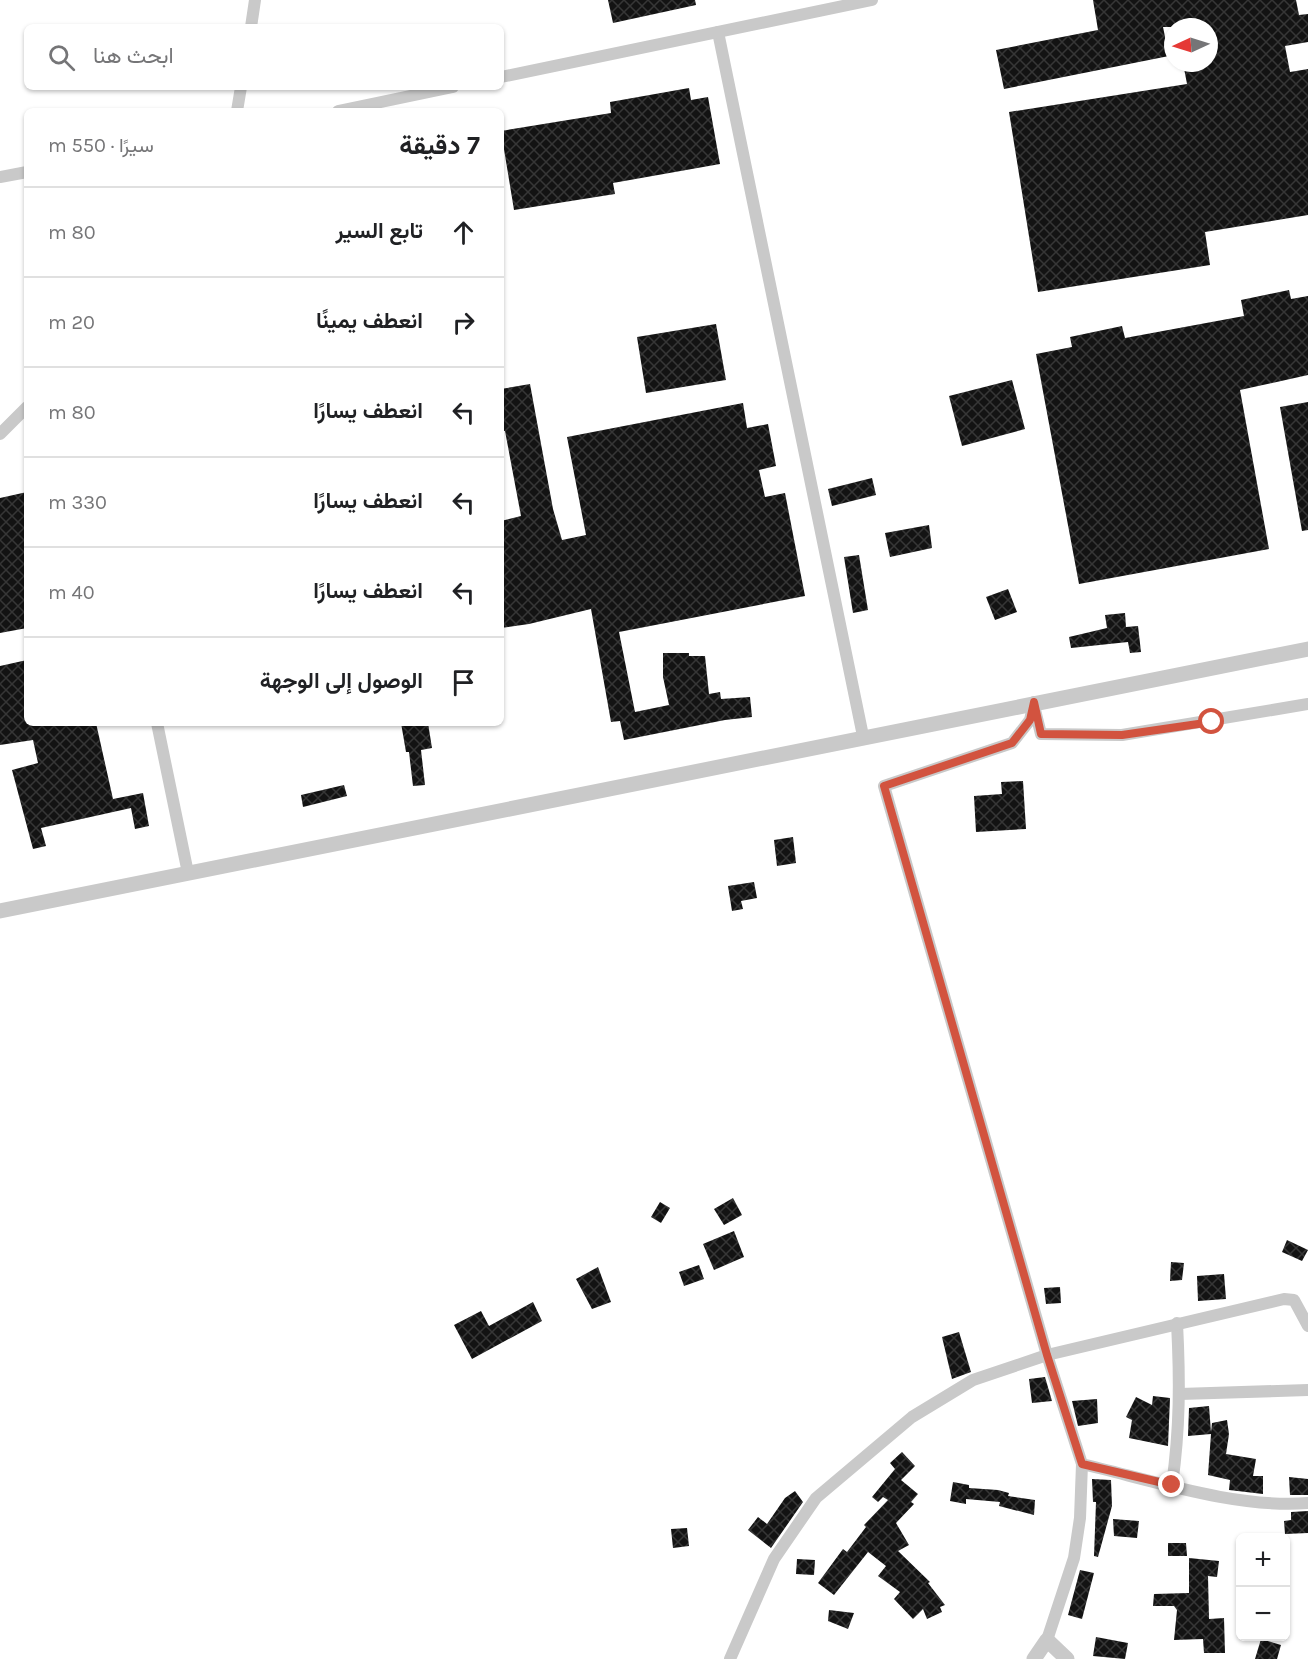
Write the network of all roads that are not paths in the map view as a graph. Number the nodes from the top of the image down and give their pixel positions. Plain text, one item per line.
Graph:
1 (255, 0) edge
2 (872, 0) edge
3 (251, 24) edge
4 (718, 32) junction
5 (504, 76) edge
6 (240, 90) edge
7 (439, 90) edge
8 (238, 108) edge
9 (352, 108) edge
10 (24, 173) edge
11 (0, 177) edge
12 (24, 410) edge
13 (0, 434) edge
14 (1308, 649) edge
15 (1034, 702) junction
16 (1308, 704) edge
17 (158, 726) edge
18 (863, 736) junction
19 (188, 873) junction
20 (0, 910) edge
21 (1177, 1323) junction
22 (1308, 1326) edge
23 (1047, 1355) junction
24 (1308, 1390) edge
25 (1180, 1394) junction
26 (1082, 1464) junction
27 (1172, 1485) junction
28 (1308, 1503) edge
29 (1047, 1640) junction
30 (730, 1659) edge
31 (1034, 1659) edge
32 (1067, 1659) edge

1 - 3 street
2 - 4 street
4 - 5 street
4 - 18 street
6 - 8 street
7 - 9 street
10 - 11 street
12 - 13 street
14 - 15 street
15 - 16 street
15 - 18 street
15 - 23 street
17 - 19 street
18 - 19 street
19 - 20 street
21 - 22 street
21 - 23 street
21 - 25 street
23 - 26 street
23 - 30 street
24 - 25 street
25 - 27 street
26 - 27 street
26 - 29 street
27 - 28 street
29 - 31 street
29 - 32 street

